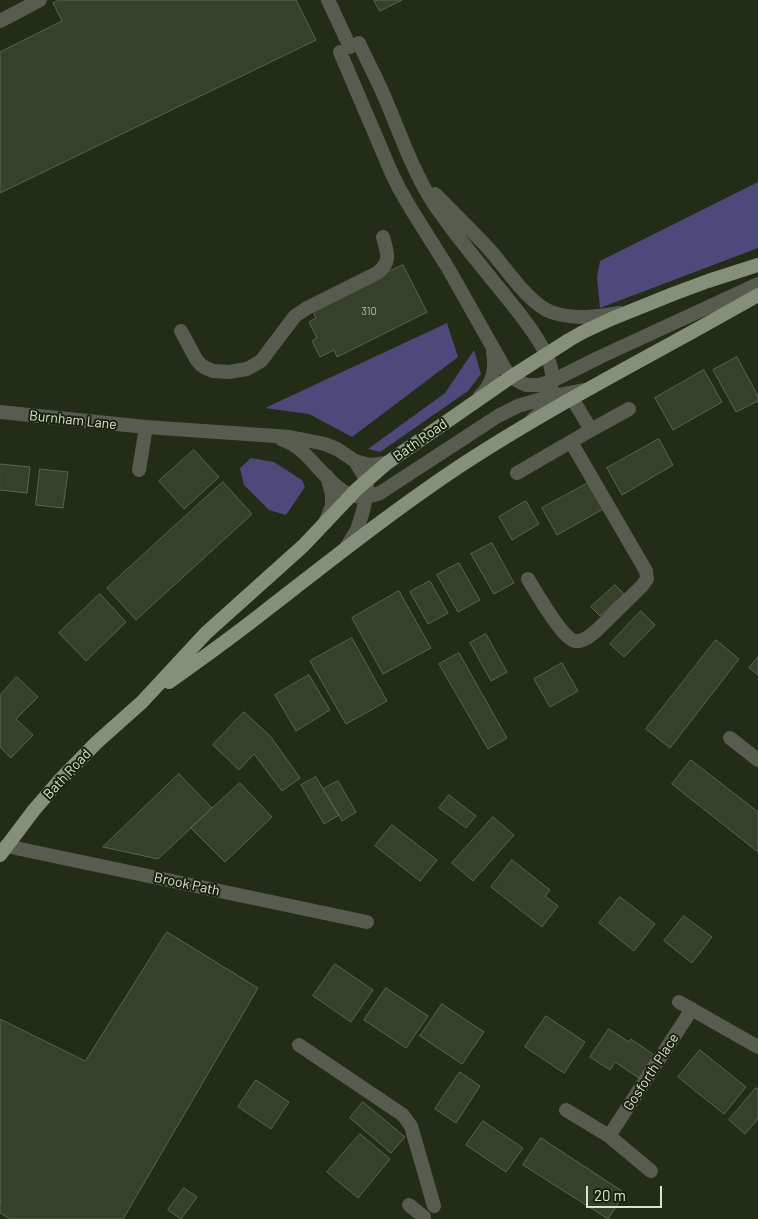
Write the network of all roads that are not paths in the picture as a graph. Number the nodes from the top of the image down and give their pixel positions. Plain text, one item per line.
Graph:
1 (40, 0) edge
2 (328, 0) edge
3 (0, 21) edge
4 (350, 47) junction
5 (418, 175) junction
6 (382, 236) dead end
7 (758, 265) edge
8 (758, 284) edge
9 (758, 295) edge
10 (631, 311) junction
11 (181, 331) dead end
12 (491, 345) junction
13 (546, 354) junction
14 (511, 377) junction
15 (552, 381) junction
16 (588, 389) junction
17 (548, 397) junction
18 (572, 398) junction
19 (470, 405) junction
20 (629, 409) dead end
21 (0, 412) edge
22 (528, 423) junction
23 (146, 427) junction
24 (591, 430) junction
25 (271, 436) junction
26 (571, 442) junction
27 (354, 461) junction
28 (387, 463) junction
29 (138, 470) dead end
30 (517, 473) dead end
31 (326, 476) junction
32 (367, 481) junction
33 (352, 496) junction
34 (366, 497) junction
35 (325, 524) junction
36 (347, 546) junction
37 (528, 579) dead end
38 (142, 702) junction
39 (730, 738) dead end
40 (758, 760) edge
41 (3, 850) edge
42 (367, 922) dead end
43 (679, 1002) dead end
44 (692, 1009) junction
45 (299, 1045) dead end
46 (758, 1047) edge
47 (566, 1110) dead end
48 (609, 1136) junction
49 (651, 1171) dead end
50 (409, 1205) dead end
51 (423, 1218) edge

1 - 3 street
2 - 4 street
4 - 5 street
4 - 12 street
5 - 10 street
5 - 13 street
6 - 11 street
7 - 10 main road, Bath Road
8 - 15 street
9 - 16 main road, Bath Road
10 - 13 main road, Bath Road
12 - 14 street
12 - 19 street
13 - 14 main road, Bath Road
13 - 15 street
14 - 15 street
14 - 19 main road, Bath Road
15 - 17 street
16 - 17 street
16 - 18 main road, Bath Road
17 - 22 street
17 - 34 street
18 - 22 main road, Bath Road
18 - 24 street
19 - 28 main road, Bath Road
20 - 24 street
21 - 23 street, Burnham Lane
22 - 36 main road, Bath Road
23 - 25 street, Burnham Lane
23 - 29 street
24 - 26 street
25 - 27 street, Burnham Lane
25 - 31 street
26 - 30 street
26 - 37 street
27 - 28 street
27 - 32 street
28 - 32 main road, Bath Road
31 - 33 street
31 - 35 street
32 - 33 main road, Bath Road
32 - 34 street
33 - 34 street
33 - 35 main road, Bath Road
34 - 36 street
35 - 38 main road, Bath Road
36 - 38 main road, Bath Road
38 - 41 main road, Bath Road
39 - 40 street
41 - 42 street, Brook Path
43 - 44 street
44 - 46 street
44 - 48 street, Gosforth Place
45 - 51 street
47 - 48 street
48 - 49 street
50 - 51 street

